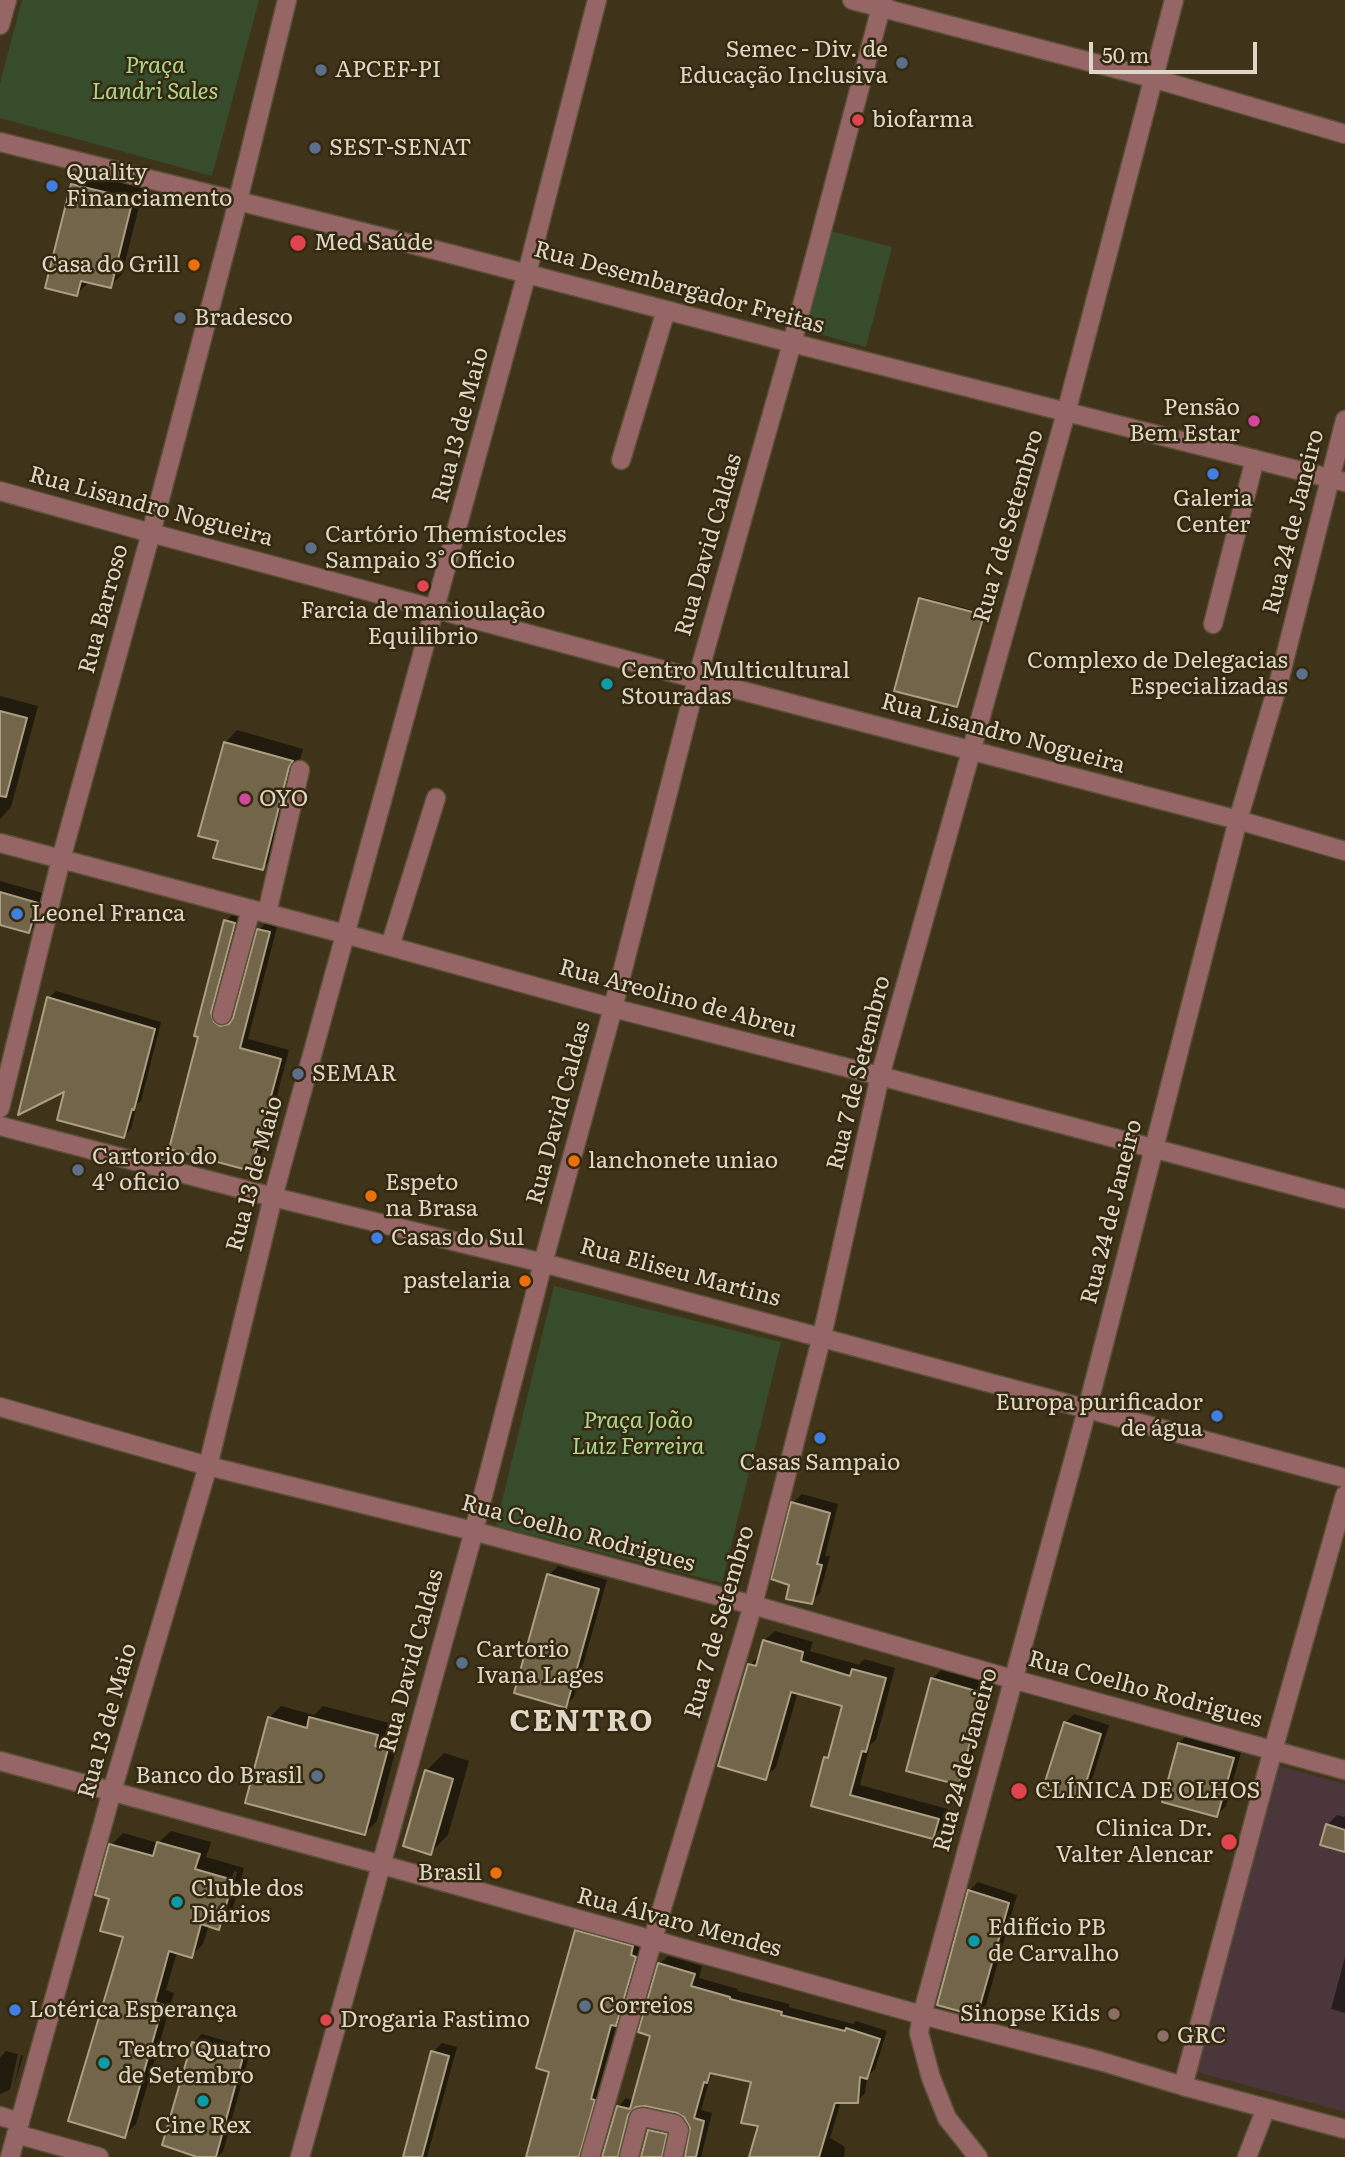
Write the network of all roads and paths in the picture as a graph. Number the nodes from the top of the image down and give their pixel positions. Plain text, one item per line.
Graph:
1 (7, 0) edge
2 (287, 0) edge
3 (597, 0) edge
4 (852, 0) edge
5 (1174, 0) edge
6 (882, 4) edge
7 (0, 24) edge
8 (1153, 78) junction
9 (1345, 134) edge
10 (0, 142) edge
11 (238, 200) junction
12 (527, 274) junction
13 (666, 310) junction
14 (792, 343) junction
15 (1066, 412) junction
16 (1345, 420) edge
17 (1255, 459) junction
18 (621, 460) dead end
19 (1337, 480) edge
20 (0, 491) edge
21 (151, 533) junction
22 (436, 608) junction
23 (1213, 624) dead end
24 (697, 680) junction
25 (972, 751) junction
26 (300, 770) dead end
27 (436, 798) dead end
28 (1238, 820) junction
29 (0, 844) edge
30 (1345, 850) edge
31 (61, 859) junction
32 (259, 911) junction
33 (345, 934) junction
34 (390, 946) junction
35 (613, 1008) junction
36 (222, 1016) dead end
37 (880, 1076) junction
38 (0, 1108) edge
39 (0, 1126) edge
40 (1154, 1148) junction
41 (273, 1197) junction
42 (1345, 1199) edge
43 (543, 1263) junction
44 (822, 1336) junction
45 (0, 1407) edge
46 (1087, 1410) junction
47 (208, 1466) junction
48 (1345, 1478) edge
49 (1345, 1495) edge
50 (473, 1531) junction
51 (753, 1605) junction
52 (1012, 1679) junction
53 (1273, 1750) junction
54 (0, 1761) edge
55 (1345, 1770) edge
56 (113, 1791) junction
57 (382, 1865) junction
58 (653, 1940) junction
59 (922, 2015) junction
60 (1183, 2086) junction
61 (1266, 2108) junction
62 (0, 2116) edge
63 (18, 2128) junction
64 (1345, 2129) edge
65 (10, 2157) edge
66 (99, 2157) edge
67 (300, 2157) edge
68 (590, 2157) edge
69 (629, 2157) edge
70 (673, 2157) edge
71 (978, 2157) edge
72 (1247, 2157) edge

1 - 7 street
2 - 11 street, Rua Barroso
3 - 12 street, Rua 13 de Maio
4 - 6 street
5 - 8 street, Rua 7 de Setembro
6 - 8 street
6 - 14 street, Rua David Caldas
8 - 9 street
8 - 15 street, Rua 7 de Setembro
10 - 11 street, Rua Desembargador Freitas
11 - 12 street, Rua Desembargador Freitas
11 - 21 street, Rua Barroso
12 - 13 street, Rua Desembargador Freitas
12 - 22 street, Rua 13 de Maio
13 - 14 street, Rua Desembargador Freitas
13 - 18 street
14 - 15 street, Rua Desembargador Freitas
14 - 24 street, Rua David Caldas
15 - 17 street, Rua Desembargador Freitas
15 - 25 street, Rua 7 de Setembro
16 - 19 street, Rua 24 de Janeiro
17 - 19 street, Rua Desembargador Freitas
17 - 23 street
19 - 28 street, Rua 24 de Janeiro
20 - 21 street, Rua Lisandro Nogueira
21 - 22 street, Rua Lisandro Nogueira
21 - 31 street, Rua Barroso
22 - 24 street, Rua Lisandro Nogueira
22 - 33 street, Rua 13 de Maio
24 - 25 street, Rua Lisandro Nogueira
24 - 35 street, Rua David Caldas
25 - 28 street, Rua Lisandro Nogueira
25 - 37 street, Rua 7 de Setembro
26 - 32 street
27 - 34 street
28 - 30 street, Rua Lisandro Nogueira
28 - 40 street, Rua 24 de Janeiro
29 - 31 street, Rua Areolino de Abreu
31 - 32 street, Rua Areolino de Abreu
31 - 38 street, Rua Barroso
32 - 33 street, Rua Areolino de Abreu
32 - 36 street
33 - 34 street, Rua Areolino de Abreu
33 - 41 street, Rua 13 de Maio
34 - 35 street, Rua Areolino de Abreu
35 - 37 street, Rua Areolino de Abreu
35 - 43 street, Rua David Caldas
37 - 40 street, Rua Areolino de Abreu
37 - 44 street, Rua 7 de Setembro
39 - 41 street, Rua Eliseu Martins
40 - 42 street, Rua Areolino de Abreu
40 - 46 street, Rua 24 de Janeiro
41 - 43 street, Rua Eliseu Martins
41 - 47 street, Rua 13 de Maio
43 - 44 street, Rua Eliseu Martins
43 - 50 street, Rua David Caldas
44 - 46 street, Rua Eliseu Martins
44 - 51 street, Rua 7 de Setembro
45 - 47 street, Rua Coelho Rodrigues
46 - 48 street, Rua Eliseu Martins
46 - 52 street, Rua 24 de Janeiro
47 - 50 street, Rua Coelho Rodrigues
47 - 56 street, Rua 13 de Maio
49 - 53 street
50 - 51 street, Rua Coelho Rodrigues
50 - 57 street, Rua David Caldas
51 - 52 street, Rua Coelho Rodrigues
51 - 58 street, Rua 7 de Setembro
52 - 53 street, Rua Coelho Rodrigues
52 - 59 street, Rua 24 de Janeiro
53 - 55 street, Rua Coelho Rodrigues
53 - 60 street
54 - 56 street, Rua Álvaro Mendes
56 - 57 street, Rua Álvaro Mendes
56 - 63 street, Rua 13 de Maio
57 - 58 street, Rua Álvaro Mendes
57 - 67 street, Rua David Caldas
58 - 59 street, Rua Álvaro Mendes
58 - 68 street, Rua 7 de Setembro
59 - 60 street, Rua Álvaro Mendes
59 - 71 street, Rua 24 de Janeiro
60 - 61 street, Rua Álvaro Mendes
61 - 64 street, Rua Álvaro Mendes
61 - 72 street
62 - 63 street
63 - 65 street, Rua 13 de Maio
63 - 66 street
69 - 70 street

